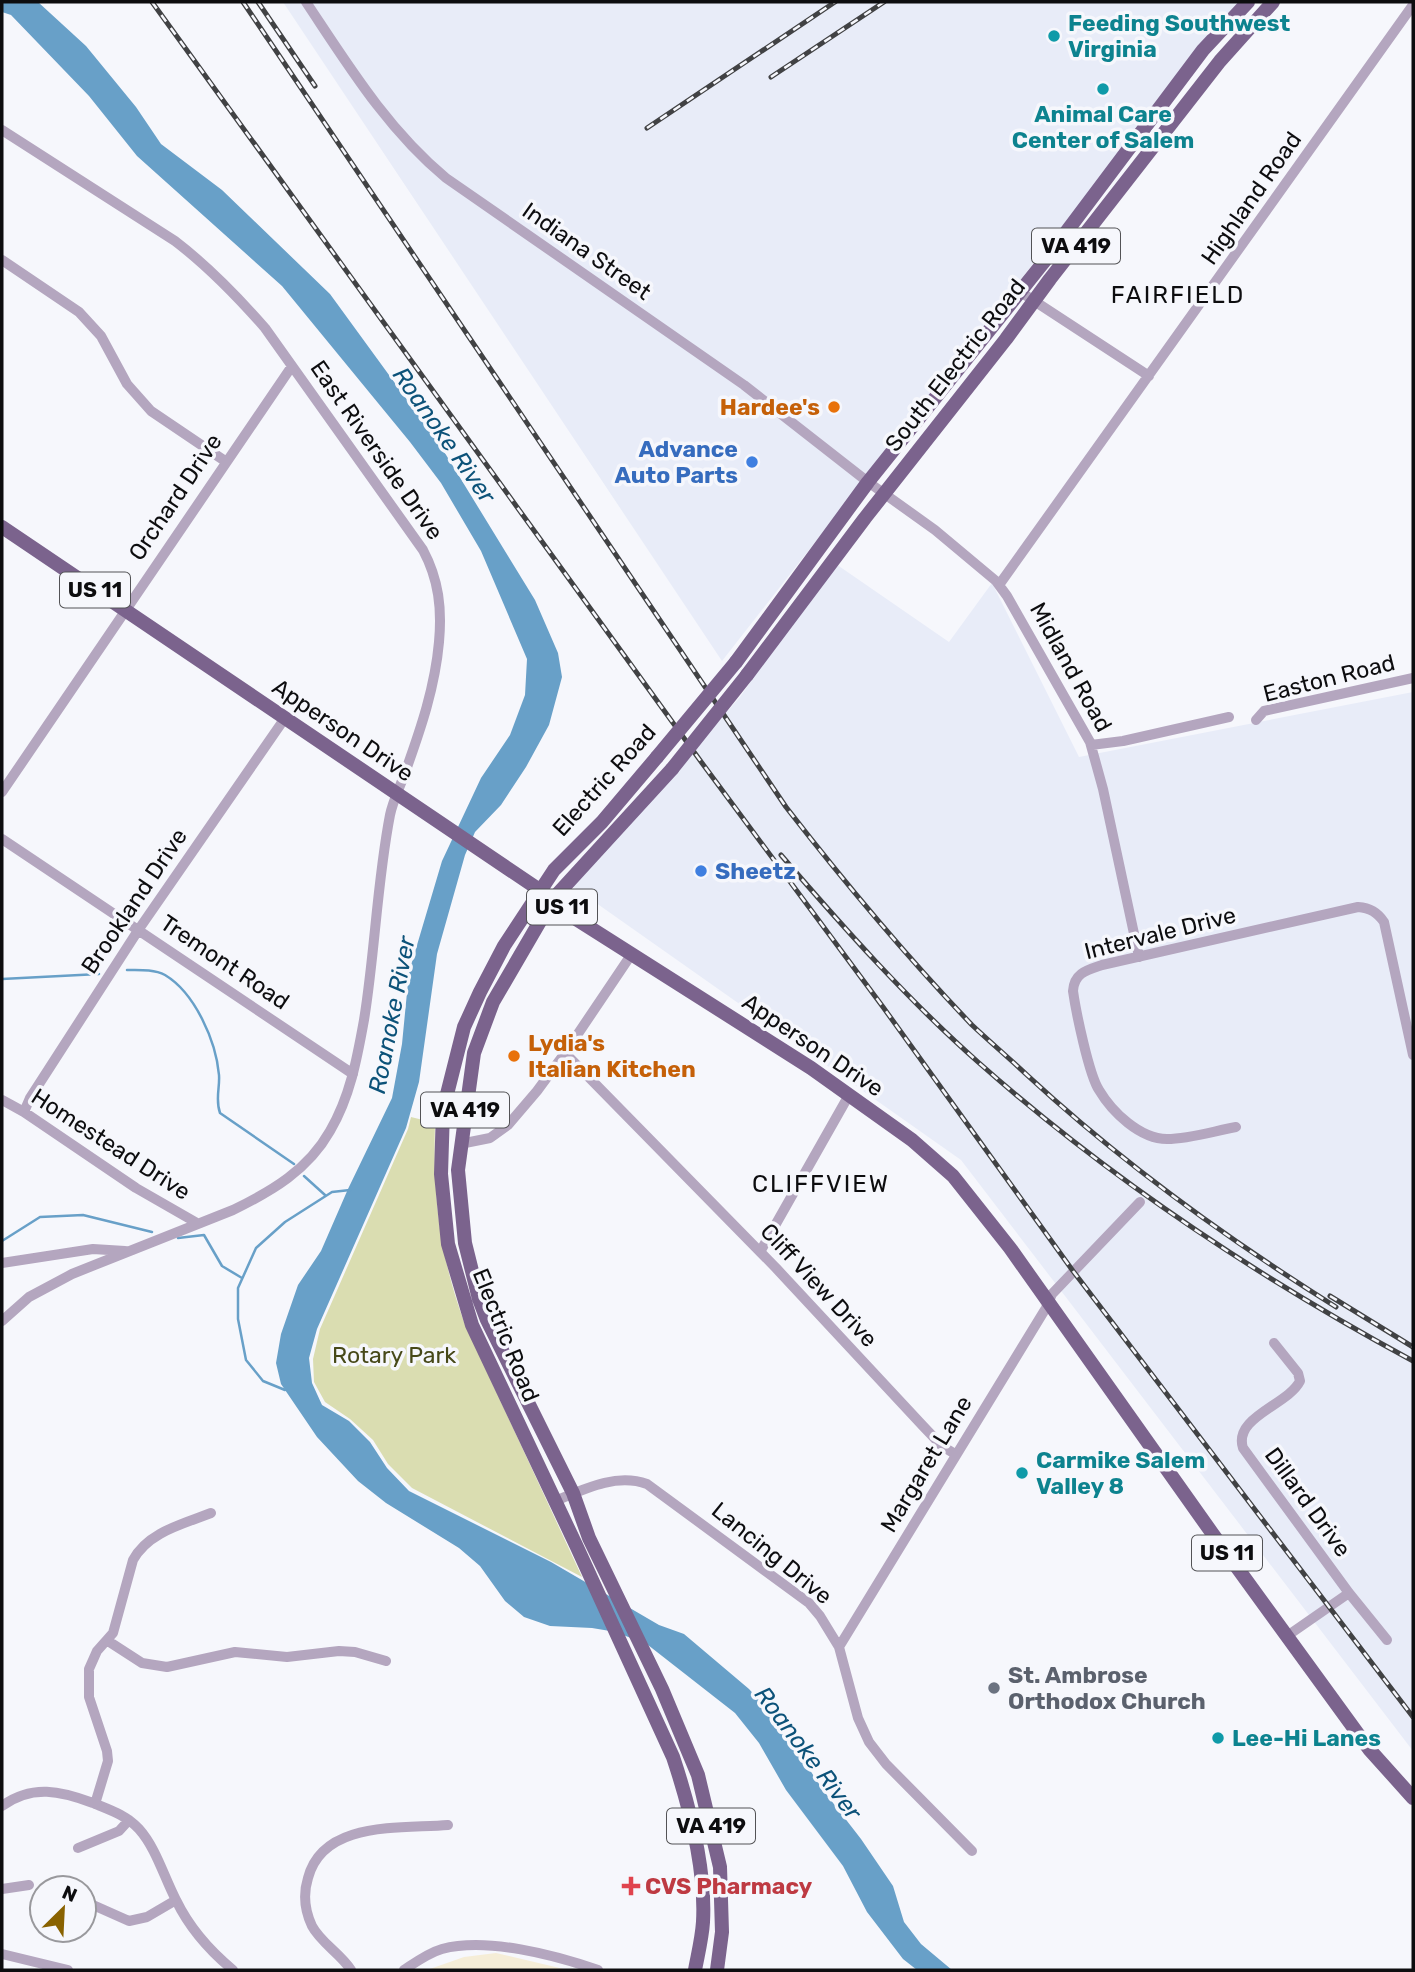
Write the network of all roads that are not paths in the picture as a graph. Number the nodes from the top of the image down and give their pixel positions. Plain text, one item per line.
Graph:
1 (306, 2) edge
2 (1248, 2) edge
3 (1273, 2) edge
4 (1413, 5) edge
5 (2, 130) edge
6 (2, 260) edge
7 (1019, 291) junction
8 (1034, 301) junction
9 (292, 366) junction
10 (1149, 376) junction
11 (225, 461) junction
12 (868, 482) junction
13 (884, 495) junction
14 (2, 527) edge
15 (999, 585) junction
16 (124, 610) junction
17 (1413, 678) edge
18 (1229, 717) dead end
19 (285, 718) junction
20 (1256, 720) dead end
21 (1091, 745) junction
22 (2, 792) edge
23 (397, 794) junction
24 (2, 839) edge
25 (540, 890) junction
26 (553, 900) junction
27 (139, 929) junction
28 (631, 955) junction
29 (1139, 957) junction
30 (565, 1054) junction
31 (1413, 1055) edge
32 (353, 1074) junction
33 (849, 1095) junction
34 (2, 1100) edge
35 (24, 1112) junction
36 (1236, 1127) dead end
37 (460, 1144) junction
38 (1140, 1202) dead end
39 (197, 1223) junction
40 (127, 1252) junction
41 (760, 1252) junction
42 (2, 1264) edge
43 (1048, 1303) junction
44 (2, 1321) edge
45 (1274, 1343) dead end
46 (955, 1454) junction
47 (573, 1493) junction
48 (555, 1501) junction
49 (211, 1513) dead end
50 (582, 1541) junction
51 (1349, 1593) junction
52 (1287, 1636) junction
53 (108, 1640) junction
54 (1387, 1640) dead end
55 (839, 1647) junction
56 (386, 1661) dead end
57 (1413, 1798) edge
58 (95, 1804) junction
59 (2, 1806) edge
60 (129, 1820) junction
61 (448, 1825) dead end
62 (78, 1848) dead end
63 (972, 1851) dead end
64 (28, 1885) edge
65 (2, 1889) edge
66 (176, 1900) junction
67 (98, 1907) edge
68 (2, 1954) edge
69 (68, 1970) edge
70 (233, 1970) edge
71 (351, 1970) edge
72 (404, 1970) edge
73 (598, 1970) edge
74 (695, 1970) edge
75 (717, 1970) edge

1 - 12 street, Indiana Street
2 - 7 main road, South Electric Road / VA 419
3 - 8 main road, South Electric Road / VA 419
4 - 10 street, Highland Road
5 - 9 street, East Riverside Drive
6 - 11 street
7 - 8 street
7 - 12 main road, South Electric Road / VA 419
8 - 10 street
8 - 13 main road, South Electric Road / VA 419
9 - 11 street, Orchard Drive
9 - 23 street, East Riverside Drive
10 - 15 street, Highland Road
11 - 16 street, Orchard Drive
12 - 13 street, Indiana Street
12 - 25 main road, Electric Road / VA 419, bridge
13 - 15 street, Midland Road
13 - 26 main road, Electric Road / VA 419, bridge
14 - 16 main road, Apperson Drive / US 11
15 - 21 street, Midland Road
16 - 19 main road, Apperson Drive / US 11
16 - 22 street, Orchard Drive
17 - 20 street, Easton Road
18 - 21 street
19 - 23 main road, Apperson Drive / US 11
19 - 27 street, Brookland Drive
21 - 29 street, Midland Road
23 - 25 main road, Apperson Drive / US 11
23 - 32 street, East Riverside Drive
24 - 27 street, Tremont Road
25 - 26 main road, Apperson Drive / US 11
25 - 48 main road, Electric Road / VA 419
26 - 28 main road, Apperson Drive / US 11
26 - 37 main road, Electric Road / VA 419
27 - 32 street, Tremont Road
27 - 35 street, Brookland Drive
28 - 30 street
28 - 33 main road, Apperson Drive / US 11
29 - 31 street, Intervale Drive
29 - 36 street, Intervale Drive
30 - 37 street
30 - 41 street, Cliff View Drive
32 - 39 street, East Riverside Drive
33 - 41 street
33 - 43 main road, Apperson Drive / US 11
34 - 35 street, Homestead Drive
35 - 39 street, Homestead Drive
37 - 47 main road, Electric Road / VA 419
38 - 43 street, Margaret Lane
39 - 40 street, East Riverside Drive
40 - 42 street
40 - 44 street, East Riverside Drive
41 - 46 street, Cliff View Drive
43 - 46 street, Margaret Lane
43 - 52 main road, Apperson Drive / US 11
45 - 51 street, Dillard Drive
46 - 55 street, Margaret Lane
47 - 48 street, Lancing Drive
47 - 50 main road, Electric Road / VA 419
47 - 55 street, Lancing Drive
48 - 50 main road, Electric Road / VA 419
49 - 53 street
50 - 74 main road, Electric Road / VA 419
50 - 75 main road, Electric Road / VA 419
51 - 52 street
51 - 54 street, Dillard Drive
52 - 57 main road, Apperson Drive / US 11
53 - 56 street
53 - 58 street
55 - 63 street, Lancing Drive
58 - 59 street
58 - 60 street
60 - 62 street
60 - 66 street
61 - 71 street
64 - 65 street
66 - 67 street
66 - 70 street
68 - 69 street
72 - 73 street

